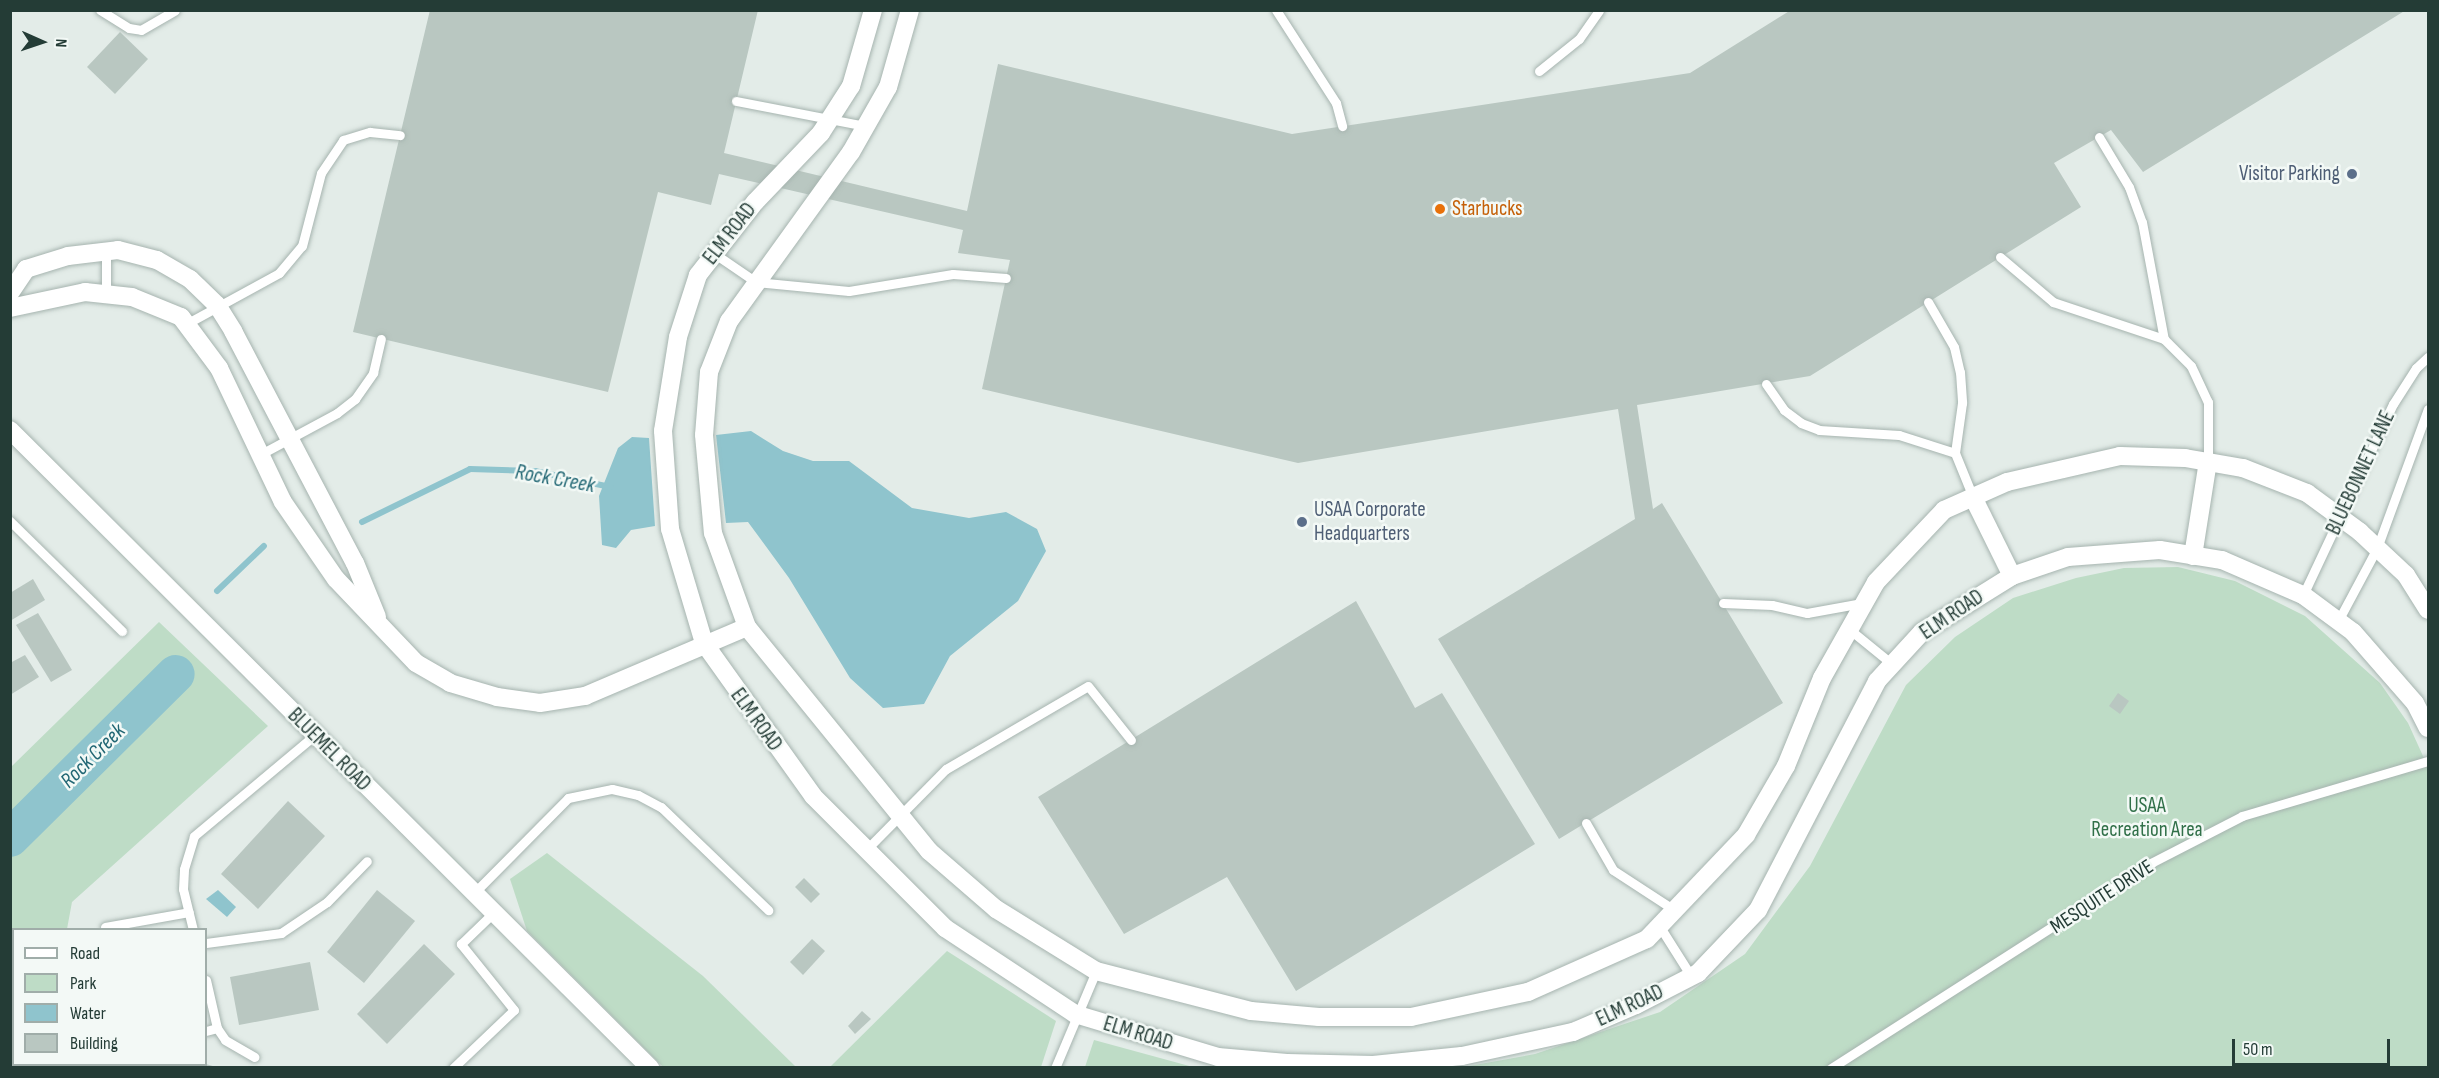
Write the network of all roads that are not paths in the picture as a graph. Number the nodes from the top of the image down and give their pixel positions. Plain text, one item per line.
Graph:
1 (100, 10) edge
2 (175, 10) edge
3 (873, 10) edge
4 (910, 10) edge
5 (1276, 10) edge
6 (1599, 10) edge
7 (1539, 71) dead end
8 (736, 101) dead end
9 (828, 121) junction
10 (866, 126) junction
11 (1342, 126) dead end
12 (400, 135) dead end
13 (2099, 137) dead end
14 (106, 251) junction
15 (715, 254) junction
16 (2000, 257) dead end
17 (1006, 278) dead end
18 (756, 282) junction
19 (10, 293) edge
20 (106, 294) junction
21 (1928, 302) dead end
22 (217, 305) junction
23 (10, 308) edge
24 (186, 324) junction
25 (381, 339) dead end
26 (2164, 339) junction
27 (2428, 357) edge
28 (1766, 384) dead end
29 (2428, 409) edge
30 (10, 430) edge
31 (289, 438) junction
32 (1955, 453) junction
33 (261, 454) junction
34 (2208, 462) junction
35 (1973, 497) junction
36 (2340, 518) junction
37 (10, 521) edge
38 (2377, 548) junction
39 (2193, 556) junction
40 (2012, 576) junction
41 (2303, 595) junction
42 (1723, 603) dead end
43 (1864, 603) junction
44 (2428, 610) edge
45 (2338, 621) junction
46 (381, 627) junction
47 (747, 627) junction
48 (1849, 629) junction
49 (122, 631) dead end
50 (704, 643) junction
51 (1893, 664) junction
52 (2428, 728) edge
53 (315, 735) junction
54 (1131, 740) dead end
55 (2428, 761) edge
56 (900, 815) junction
57 (1586, 823) dead end
58 (865, 851) junction
59 (367, 861) dead end
60 (473, 894) junction
61 (768, 910) dead end
62 (1676, 911) junction
63 (189, 912) junction
64 (493, 913) junction
65 (105, 927) dead end
66 (1660, 927) junction
67 (193, 928) edge
68 (207, 943) edge
69 (1096, 971) junction
70 (1691, 976) junction
71 (207, 984) edge
72 (1075, 1014) junction
73 (217, 1028) junction
74 (207, 1031) edge
75 (255, 1057) dead end
76 (453, 1068) edge
77 (650, 1068) edge
78 (1055, 1068) edge
79 (1831, 1068) edge

1 - 2 lane
3 - 9 street, ELM ROAD
4 - 10 street
5 - 11 lane
6 - 7 lane
8 - 9 lane
9 - 10 lane
9 - 15 street, ELM ROAD
10 - 18 street
12 - 22 lane
13 - 26 lane
14 - 19 street
14 - 20 lane
14 - 22 street
15 - 18 lane
15 - 50 street, ELM ROAD
16 - 26 lane
17 - 18 lane
18 - 47 street
20 - 23 street
20 - 24 street
21 - 32 lane
22 - 24 lane
22 - 31 street
24 - 33 street
25 - 31 lane
26 - 34 lane
27 - 36 lane, BLUEBONNET LANE
28 - 32 lane
29 - 38 lane, BLUEBONNET LANE
30 - 53 street, BLUEMEL ROAD
31 - 33 lane
31 - 46 street
32 - 35 lane
33 - 46 street
34 - 35 street
34 - 36 street
34 - 39 street
35 - 40 street
35 - 43 street
36 - 38 street
36 - 41 lane, BLUEBONNET LANE
37 - 49 lane
38 - 44 street
38 - 45 lane, BLUEBONNET LANE
39 - 40 street, ELM ROAD
39 - 41 street, ELM ROAD
40 - 51 street, ELM ROAD
41 - 45 street, ELM ROAD
42 - 43 lane
43 - 48 street
45 - 52 street, ELM ROAD
46 - 50 street
47 - 50 street
47 - 56 street
48 - 51 lane
48 - 62 street
50 - 58 street, ELM ROAD
51 - 70 street, ELM ROAD
53 - 60 street, BLUEMEL ROAD
53 - 63 lane
54 - 56 lane
55 - 79 lane, MESQUITE DRIVE
56 - 58 lane
56 - 69 street
57 - 62 lane
58 - 72 street, ELM ROAD
59 - 68 lane
60 - 61 lane
60 - 64 street, BLUEMEL ROAD
62 - 66 street
63 - 65 lane
63 - 67 lane
64 - 76 lane
64 - 77 street, BLUEMEL ROAD
66 - 69 street
66 - 70 lane
69 - 72 lane
70 - 72 street, ELM ROAD
71 - 73 lane
72 - 78 lane
73 - 74 lane
73 - 75 lane

